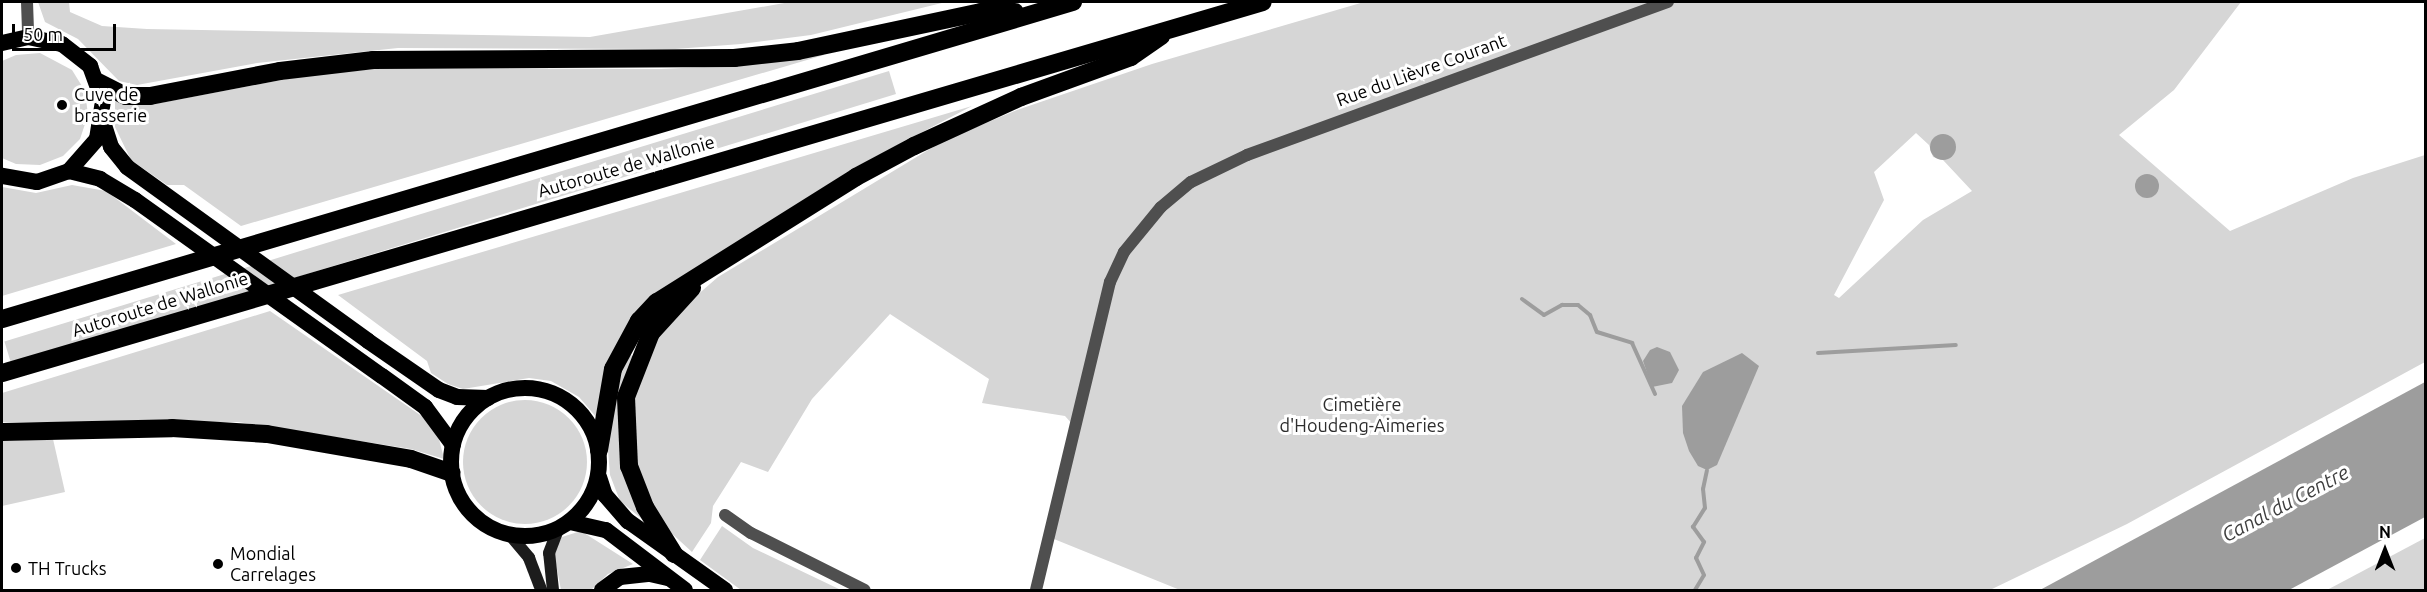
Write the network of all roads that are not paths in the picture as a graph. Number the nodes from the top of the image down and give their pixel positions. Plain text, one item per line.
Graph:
1 (27, 2) edge
2 (1073, 2) edge
3 (1263, 2) edge
4 (1668, 2) edge
5 (1036, 12) junction
6 (1172, 28) junction
7 (27, 37) junction
8 (2, 43) edge
9 (98, 82) junction
10 (103, 122) junction
11 (69, 171) junction
12 (2, 176) edge
13 (717, 264) junction
14 (2, 318) edge
15 (2, 373) edge
16 (488, 398) junction
17 (2, 432) edge
18 (453, 445) junction
19 (599, 450) junction
20 (452, 473) junction
21 (598, 477) junction
22 (725, 515) dead end
23 (564, 526) junction
24 (510, 535) junction
25 (674, 554) junction
26 (668, 578) junction
27 (541, 591) edge
28 (553, 591) edge
29 (602, 591) edge
30 (685, 591) edge
31 (725, 591) edge
32 (865, 591) edge
33 (1036, 591) edge

1 - 7 street
2 - 5 highway, Autoroute de Wallonie
3 - 6 highway, Autoroute de Wallonie
4 - 33 street, Rue du Lièvre Courant
5 - 9 highway
5 - 14 highway, Autoroute de Wallonie
6 - 13 highway
6 - 15 highway, Autoroute de Wallonie
7 - 8 highway
7 - 9 highway
9 - 10 highway
10 - 11 highway
10 - 16 highway
11 - 12 highway
11 - 18 highway
13 - 19 highway
13 - 25 highway
16 - 18 highway
16 - 19 highway
17 - 20 highway
18 - 20 highway
19 - 21 highway
20 - 24 highway
21 - 23 highway
21 - 25 highway
22 - 32 street
23 - 24 highway
23 - 26 highway
23 - 28 main road
24 - 27 main road
25 - 31 highway
26 - 29 highway
26 - 30 highway

